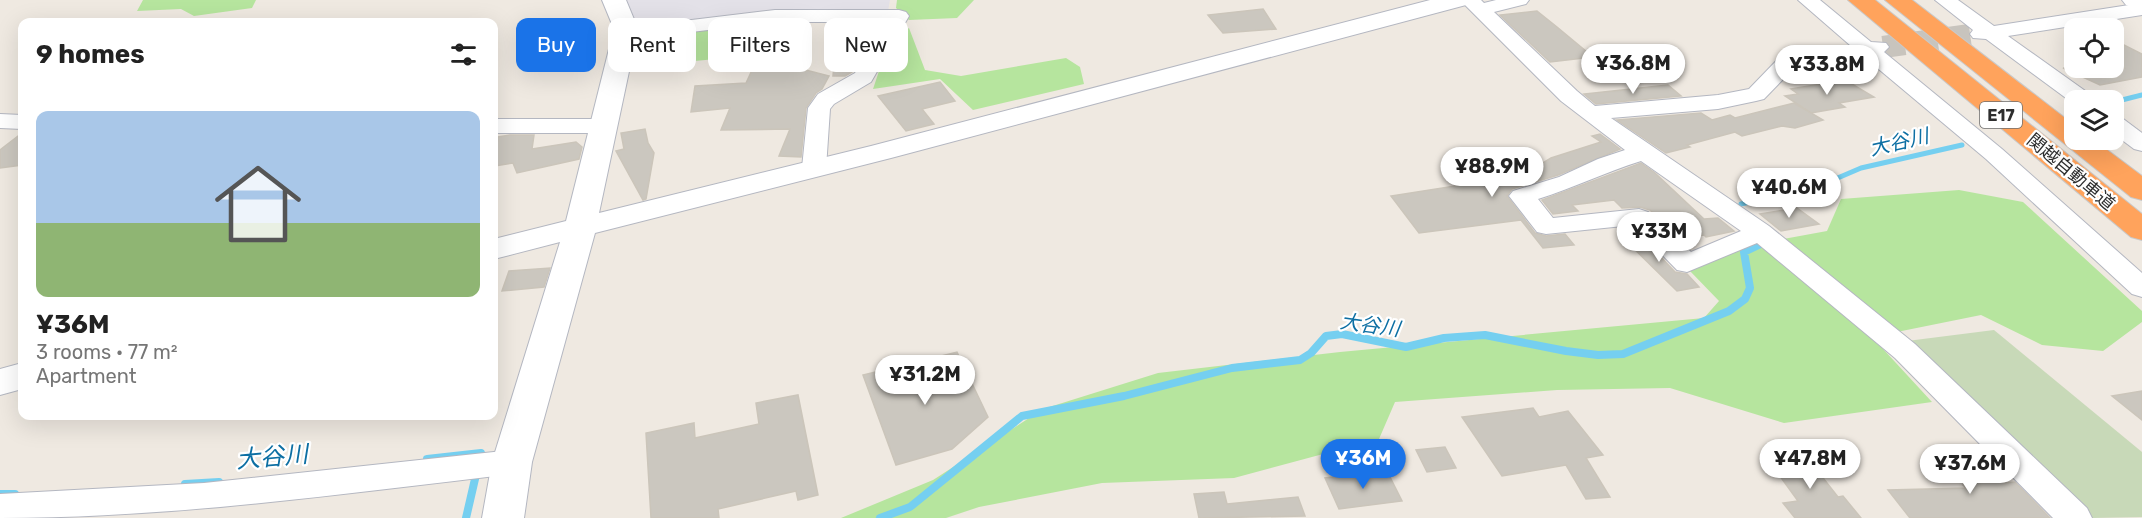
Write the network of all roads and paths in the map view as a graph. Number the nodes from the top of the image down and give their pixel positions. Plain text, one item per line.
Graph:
1 (614, 0) edge
2 (1519, 0) edge
3 (1808, 0) edge
4 (1860, 0) edge
5 (1897, 0) edge
6 (1945, 0) edge
7 (2134, 0) edge
8 (1469, 3) edge
9 (2142, 3) edge
10 (2142, 9) edge
11 (621, 18) edge
12 (696, 25) edge
13 (1984, 33) junction
14 (1876, 48) junction
15 (616, 72) edge
16 (2068, 90) edge
17 (1590, 113) junction
18 (0, 121) edge
19 (18, 122) edge
20 (498, 126) edge
21 (602, 126) junction
22 (2064, 129) edge
23 (2124, 130) edge
24 (2026, 134) junction
25 (2142, 144) edge
26 (2091, 150) edge
27 (1644, 152) junction
28 (814, 168) junction
29 (2142, 189) edge
30 (581, 225) junction
31 (2142, 230) edge
32 (1761, 232) junction
33 (2142, 238) edge
34 (498, 248) edge
35 (2142, 288) edge
36 (18, 377) edge
37 (0, 382) edge
38 (512, 462) junction
39 (0, 507) edge
40 (503, 518) edge
41 (2075, 518) edge

1 - 11 street
2 - 8 street
3 - 14 street
4 - 24 highway, 関越自動車道 / E17
5 - 22 highway, 関越自動車道 / E17
6 - 13 street
7 - 9 street
8 - 17 street
8 - 28 street
10 - 13 street
12 - 28 street
13 - 16 street
14 - 17 street
14 - 35 street
15 - 21 street
17 - 27 street
18 - 19 street
20 - 21 street
21 - 30 street
23 - 25 street
24 - 31 highway, 関越自動車道 / E17
24 - 33 highway
26 - 29 highway, 関越自動車道 / E17
27 - 32 street
27 - 32 street
28 - 30 street
30 - 34 street
30 - 38 street
32 - 41 street
36 - 37 street
38 - 39 street
38 - 40 street

